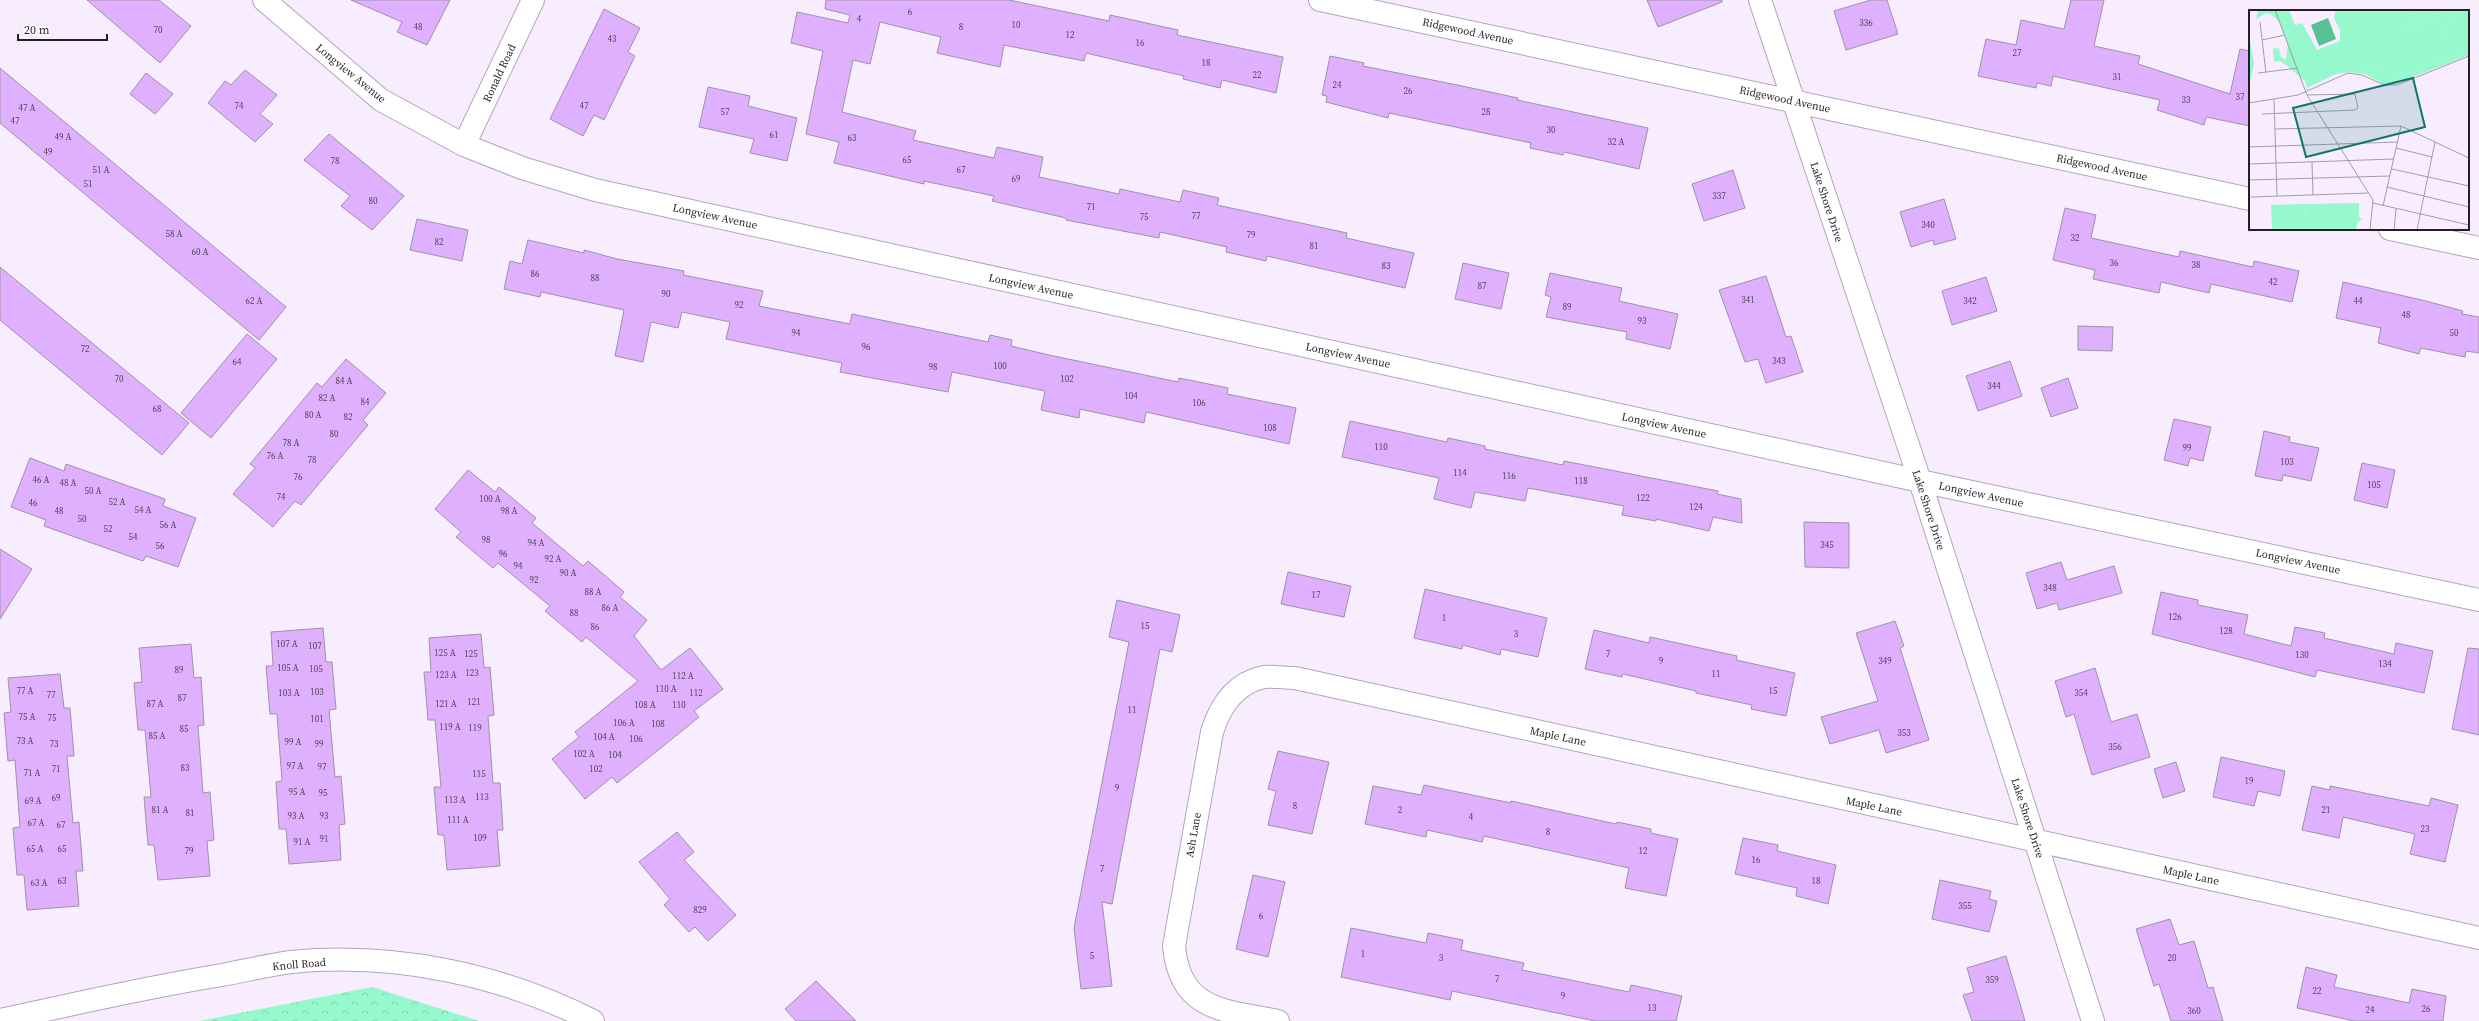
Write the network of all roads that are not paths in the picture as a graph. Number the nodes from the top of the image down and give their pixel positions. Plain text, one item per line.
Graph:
1 (264, 0) edge
2 (533, 0) edge
3 (1320, 0) edge
4 (1760, 0) edge
5 (1793, 100) junction
6 (464, 145) junction
7 (2249, 199) edge
8 (2395, 230) edge
9 (2479, 248) edge
10 (1920, 481) junction
11 (2479, 600) edge
12 (1269, 677) joint
13 (2035, 841) junction
14 (2479, 938) edge
15 (0, 1020) edge
16 (593, 1021) edge
17 (1278, 1021) edge
18 (2093, 1021) edge

1 - 6 street, Longview Avenue
2 - 6 street, Ronald Road
3 - 5 street, Ridgewood Avenue
4 - 5 street, Lake Shore Drive
5 - 7 street, Ridgewood Avenue
5 - 10 street, Lake Shore Drive
6 - 10 street, Longview Avenue
8 - 9 street
10 - 11 street, Longview Avenue
10 - 13 street, Lake Shore Drive
12 - 13 street, Maple Lane
12 - 17 street, Ash Lane
13 - 14 street, Maple Lane
13 - 18 street, Lake Shore Drive
15 - 16 street, Knoll Road

